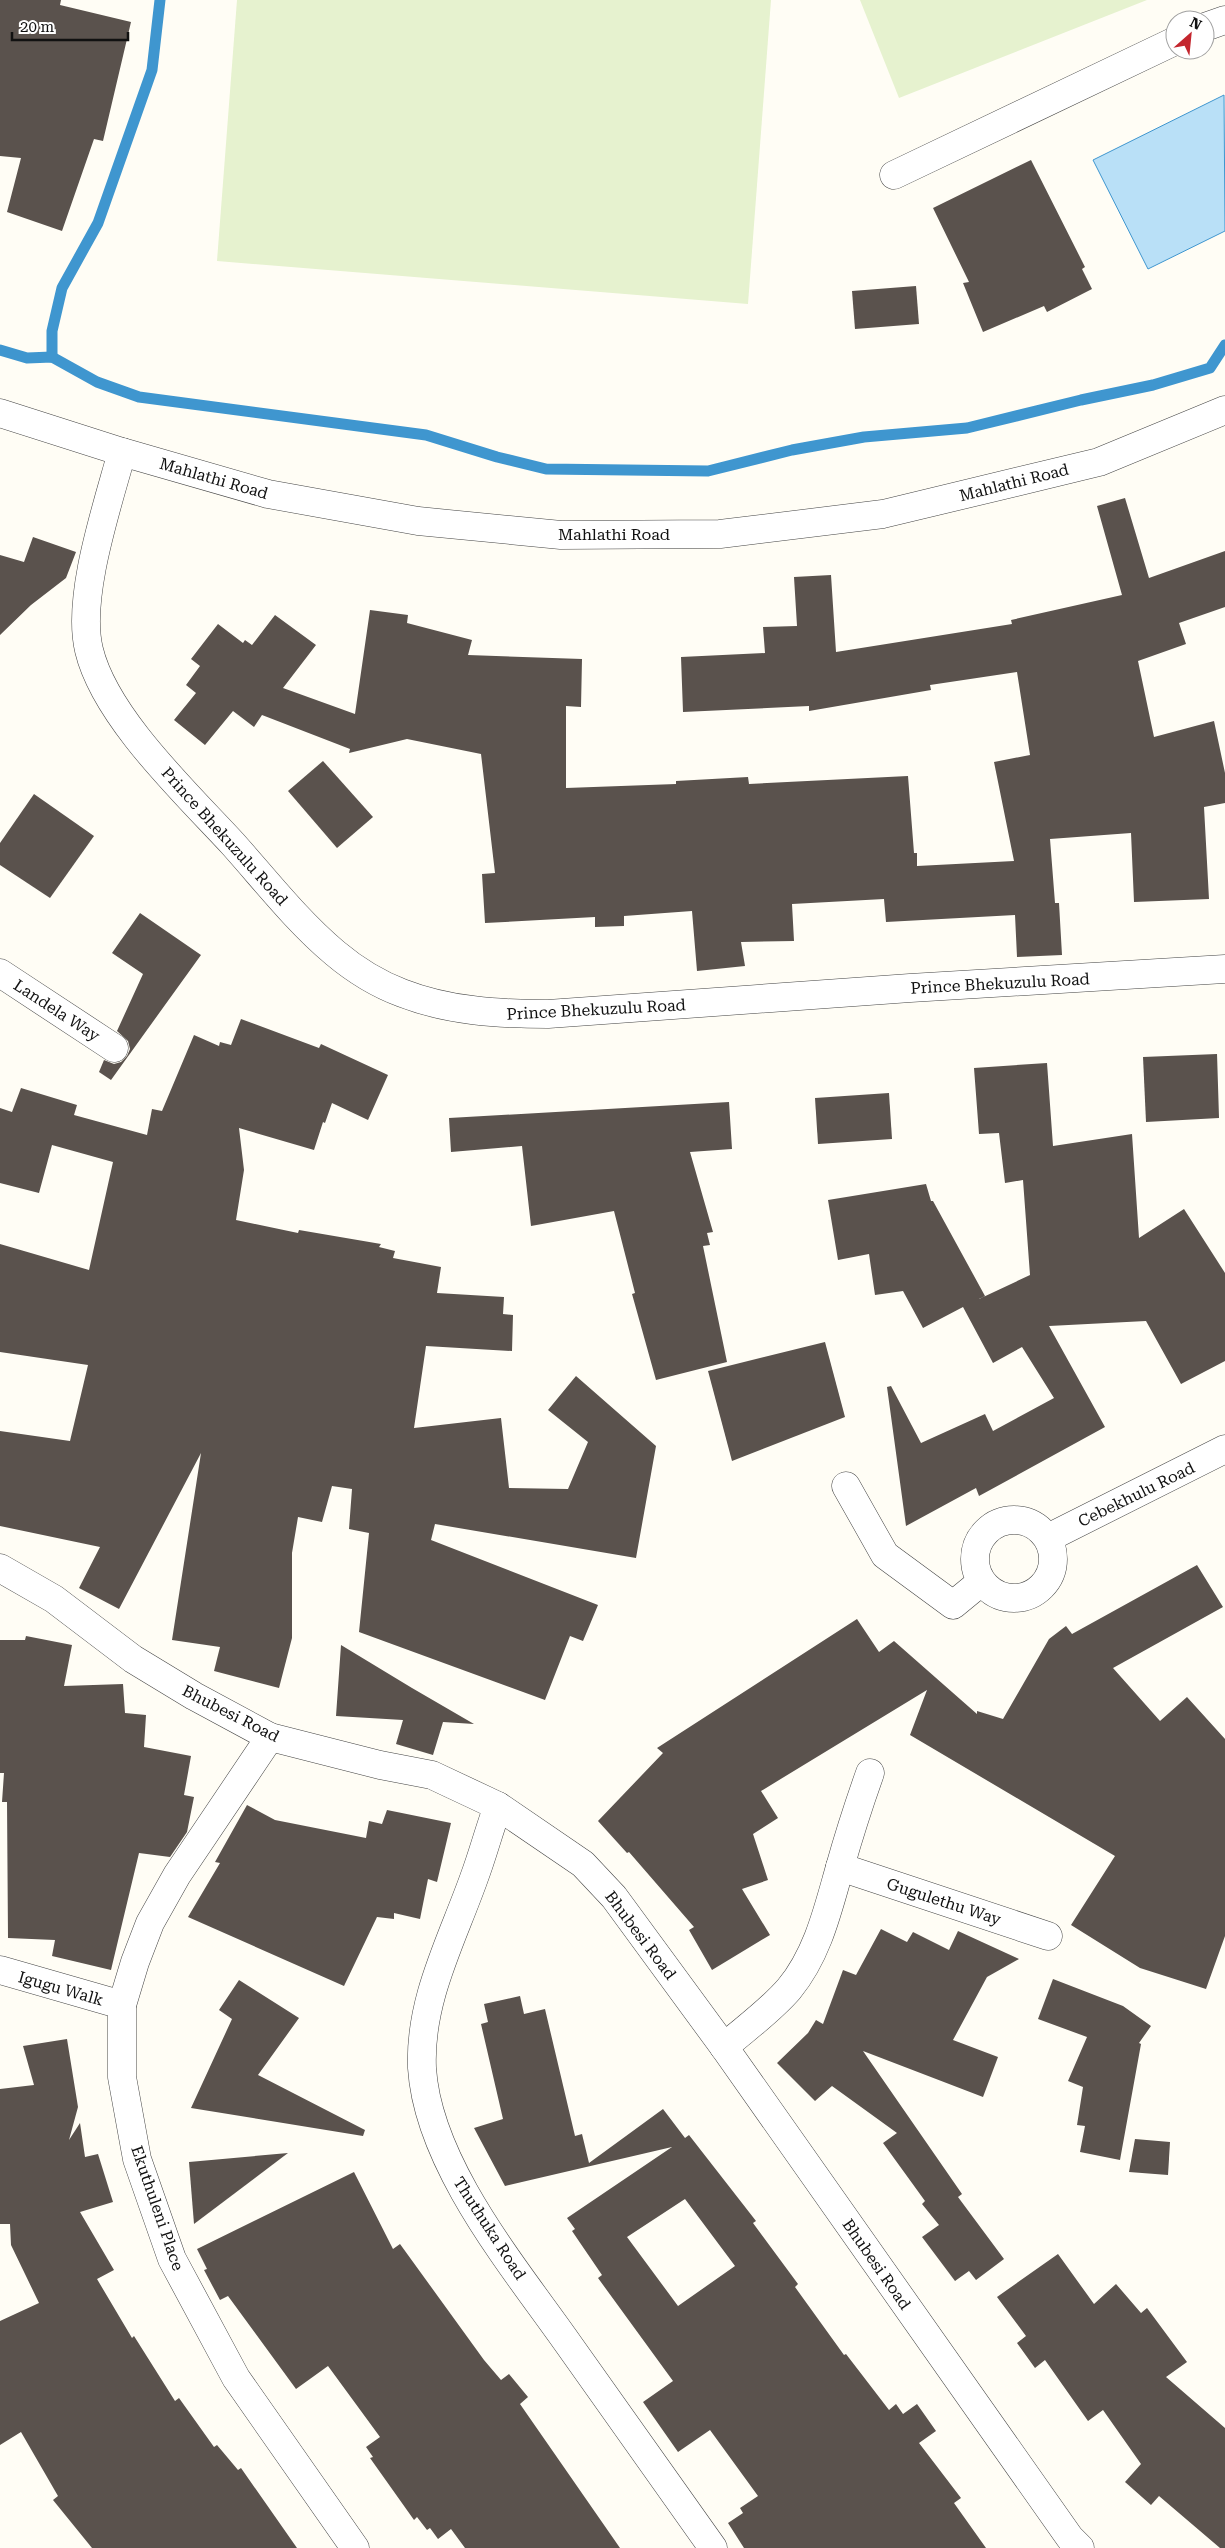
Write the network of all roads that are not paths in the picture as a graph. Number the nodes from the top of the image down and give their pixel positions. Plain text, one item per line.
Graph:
1 (1165, 46) edge
2 (894, 175) dead end
3 (1225, 410) edge
4 (0, 413) edge
5 (122, 452) junction
6 (1225, 969) edge
7 (0, 973) edge
8 (114, 1048) dead end
9 (1225, 1449) edge
10 (846, 1486) dead end
11 (1048, 1538) junction
12 (0, 1568) edge
13 (981, 1582) junction
14 (270, 1737) junction
15 (870, 1773) dead end
16 (498, 1806) junction
17 (840, 1868) junction
18 (1048, 1936) dead end
19 (0, 1970) edge
20 (122, 2005) junction
21 (724, 2047) junction
22 (355, 2548) edge
23 (713, 2548) edge
24 (1080, 2548) edge

1 - 2 street
3 - 5 street, Mahlathi Road
4 - 5 street, Mahlathi Road
5 - 6 street, Prince Bhekuzulu Road
7 - 8 street, Landela Way
9 - 11 street, Cebekhulu Road
10 - 13 street
11 - 13 street
11 - 13 street
12 - 14 street, Bhubesi Road
14 - 16 street, Bhubesi Road
14 - 20 street, Ekuthuleni Place
15 - 17 street
16 - 21 street, Bhubesi Road
16 - 23 street, Thuthuka Road
17 - 18 street, Gugulethu Way
17 - 21 street
19 - 20 street, Igugu Walk
20 - 22 street, Ekuthuleni Place
21 - 24 street, Bhubesi Road

